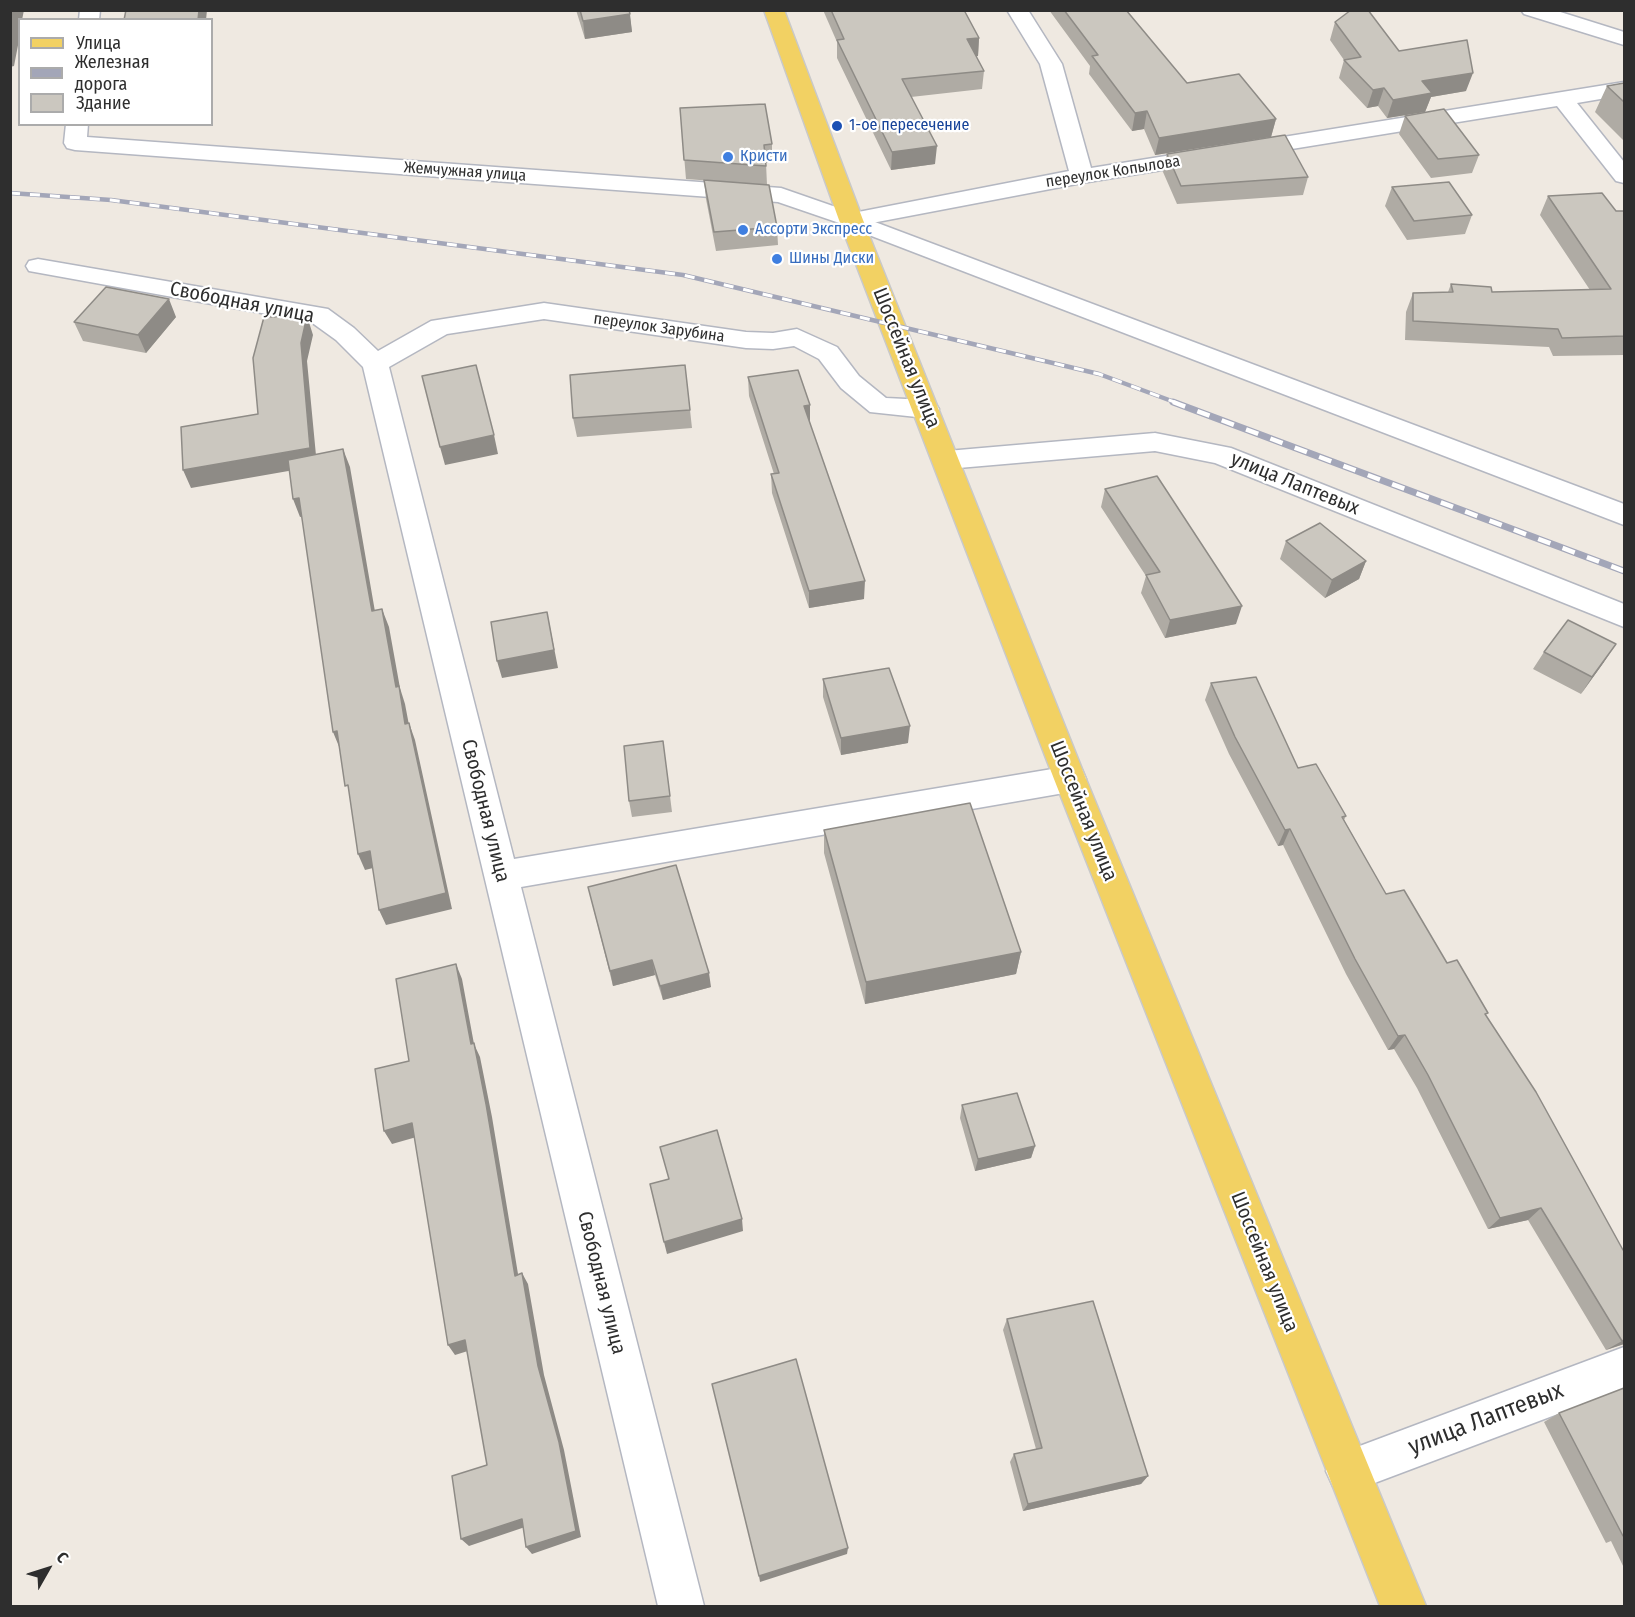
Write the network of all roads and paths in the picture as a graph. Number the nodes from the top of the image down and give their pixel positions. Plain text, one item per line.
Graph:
1 (774, 10) edge
2 (1017, 10) edge
3 (1531, 10) edge
4 (1624, 39) edge
5 (1624, 89) edge
6 (1564, 101) junction
7 (76, 134) edge
8 (1082, 176) junction
9 (1624, 176) edge
10 (851, 219) junction
11 (38, 266) dead end
12 (375, 364) junction
13 (926, 409) junction
14 (947, 460) junction
15 (1624, 515) edge
16 (1624, 616) edge
17 (1070, 779) junction
18 (501, 876) junction
19 (1624, 1368) edge
20 (1348, 1471) junction
21 (681, 1606) edge
22 (1403, 1606) edge

1 - 10 main road, Шоссейная улица
2 - 8 street
3 - 4 street
5 - 6 street, переулок Копылова
6 - 8 street, переулок Копылова
6 - 9 street
7 - 10 street, Жемчужная улица
8 - 10 street, переулок Копылова
10 - 13 main road, Шоссейная улица
10 - 15 street, Жемчужная улица
11 - 12 street, Свободная улица
12 - 13 street, переулок Зарубина
12 - 18 street, Свободная улица
13 - 14 main road, Шоссейная улица
14 - 16 street, улица Лаптевых
14 - 17 main road, Шоссейная улица
17 - 18 street
17 - 20 main road, Шоссейная улица
18 - 21 street, Свободная улица
19 - 20 street, улица Лаптевых
20 - 22 main road, Шоссейная улица

